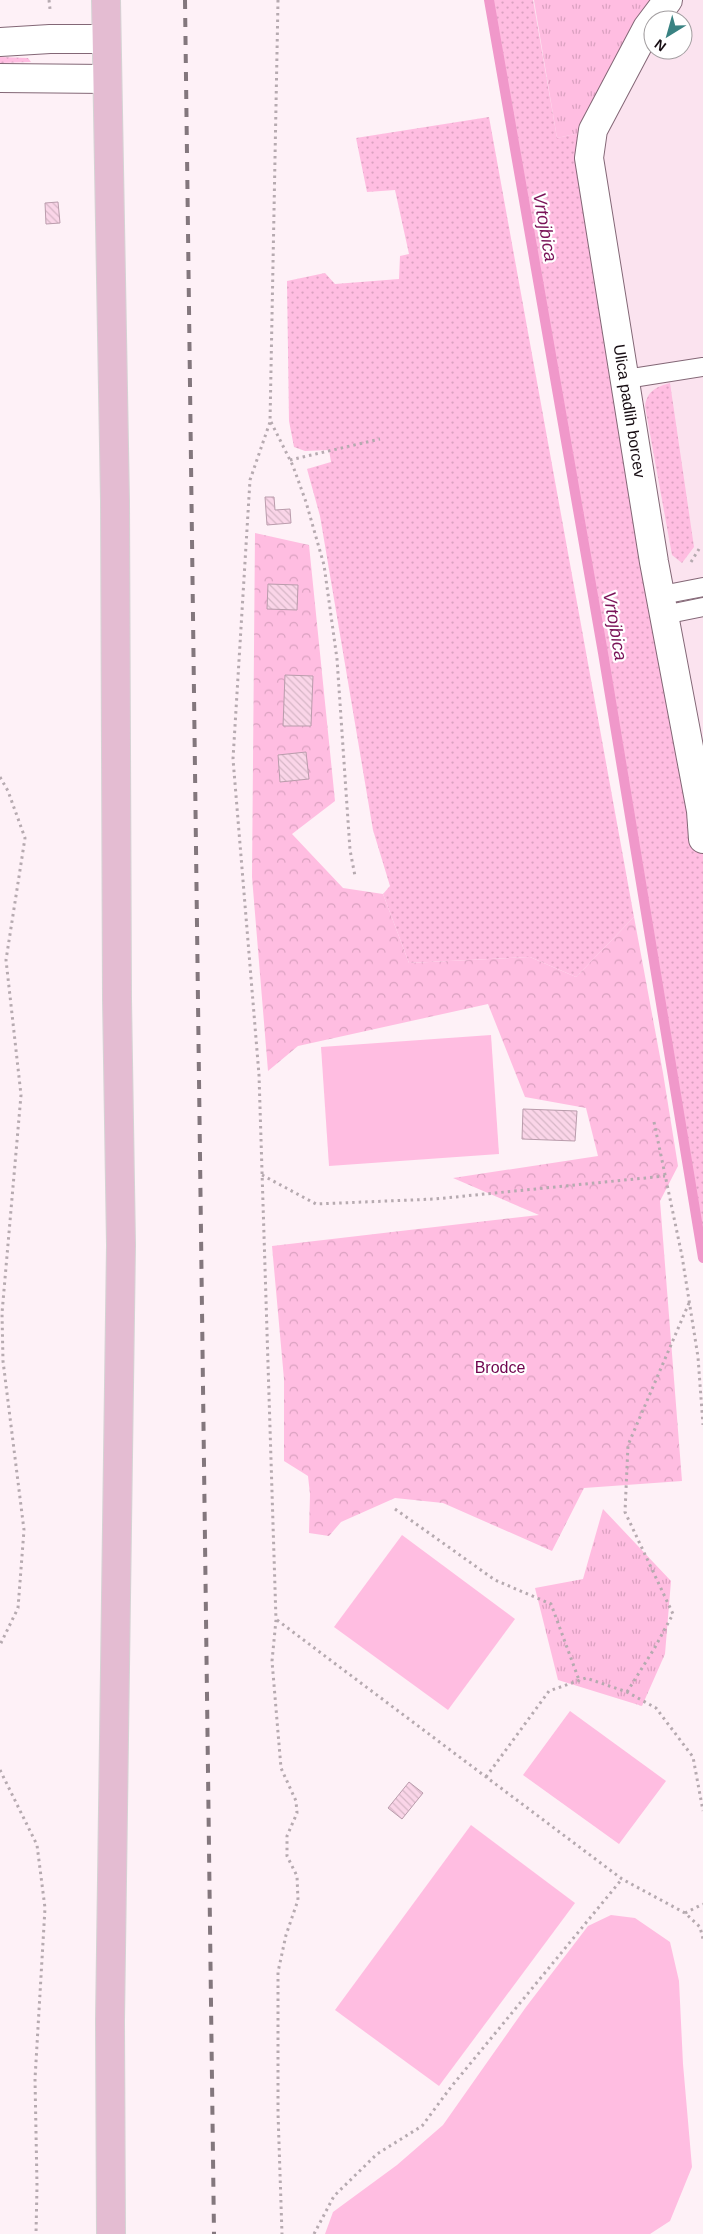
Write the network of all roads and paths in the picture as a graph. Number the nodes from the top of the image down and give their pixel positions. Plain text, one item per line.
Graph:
1 (106, 0) edge
2 (278, 0) edge
3 (668, 0) edge
4 (106, 39) junction
5 (0, 42) edge
6 (0, 78) edge
7 (107, 78) junction
8 (703, 367) edge
9 (626, 379) junction
10 (270, 422) junction
11 (380, 439) dead end
12 (290, 460) junction
13 (703, 587) edge
14 (663, 605) junction
15 (703, 607) edge
16 (0, 777) edge
17 (703, 839) edge
18 (355, 876) dead end
19 (654, 1122) dead end
20 (262, 1174) junction
21 (664, 1176) junction
22 (689, 1303) junction
23 (703, 1425) edge
24 (395, 1509) dead end
25 (276, 1620) junction
26 (0, 1645) edge
27 (579, 1680) junction
28 (627, 1692) junction
29 (0, 1770) edge
30 (486, 1777) junction
31 (703, 1812) edge
32 (622, 1879) junction
33 (703, 1904) edge
34 (685, 1913) junction
35 (703, 1939) edge
36 (36, 2234) edge
37 (110, 2234) edge
38 (282, 2234) edge
39 (314, 2234) edge

1 - 4 main road
2 - 10 path
3 - 9 street, Ulica padlih borcev
4 - 5 street
4 - 7 main road
6 - 7 street
7 - 37 main road
8 - 9 lane
9 - 14 street, Ulica padlih borcev
10 - 12 path
10 - 20 path
11 - 12 path
12 - 18 path
13 - 14 lane
14 - 15 lane
14 - 17 street, Ulica padlih borcev
16 - 26 path
19 - 21 path
20 - 21 path
20 - 25 path
21 - 22 path
22 - 23 path
22 - 28 path
24 - 27 path
25 - 30 path
25 - 38 path
27 - 28 path
27 - 30 path
28 - 31 path
29 - 36 path
30 - 32 path
32 - 34 path
32 - 39 path
33 - 34 path
34 - 35 path

